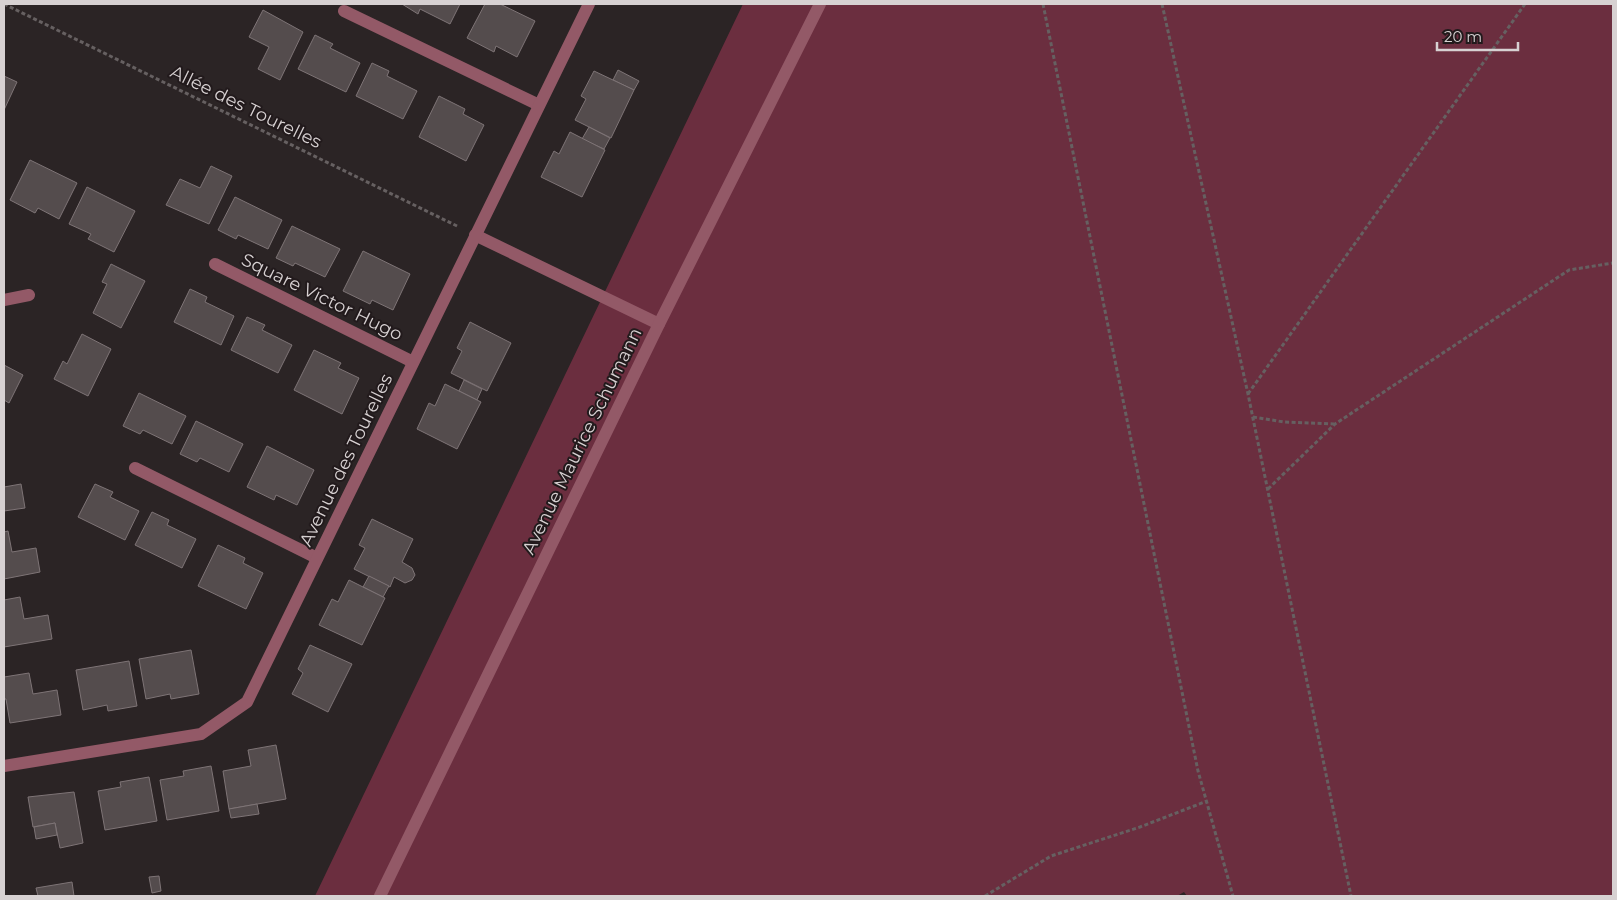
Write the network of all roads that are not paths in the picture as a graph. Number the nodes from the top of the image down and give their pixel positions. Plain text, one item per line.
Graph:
1 (588, 4) edge
2 (820, 4) edge
3 (344, 12) dead end
4 (539, 105) junction
5 (476, 235) junction
6 (215, 264) dead end
7 (29, 295) dead end
8 (4, 300) edge
9 (659, 324) junction
10 (414, 362) junction
11 (135, 468) dead end
12 (317, 558) junction
13 (4, 766) edge
14 (380, 896) edge

1 - 4 street, Avenue des Tourelles
2 - 9 street, Avenue Maurice Schumann
3 - 4 street
4 - 5 street, Avenue des Tourelles
5 - 9 street
5 - 10 street, Avenue des Tourelles
6 - 10 street, Square Victor Hugo
7 - 8 street
9 - 14 street, Avenue Maurice Schumann
10 - 12 street, Avenue des Tourelles
11 - 12 street
12 - 13 street, Avenue des Tourelles

